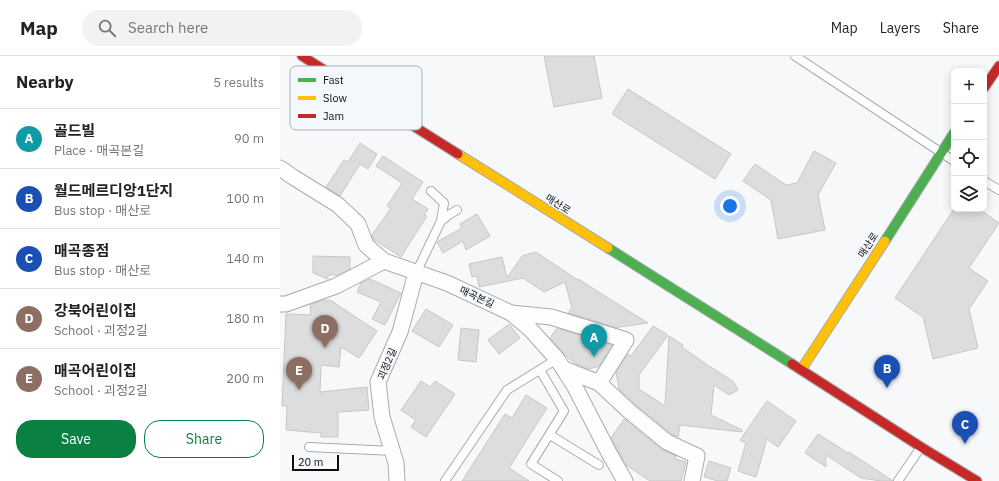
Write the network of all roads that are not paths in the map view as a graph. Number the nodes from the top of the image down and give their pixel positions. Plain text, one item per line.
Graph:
1 (302, 56) edge
2 (796, 56) edge
3 (318, 66) edge
4 (999, 66) edge
5 (987, 84) edge
6 (420, 130) edge
7 (951, 138) edge
8 (941, 153) junction
9 (951, 159) edge
10 (280, 168) edge
11 (987, 183) edge
12 (999, 190) edge
13 (431, 191) dead end
14 (457, 210) dead end
15 (441, 221) junction
16 (384, 261) junction
17 (416, 273) junction
18 (280, 304) edge
19 (511, 313) junction
20 (560, 364) junction
21 (540, 370) junction
22 (801, 370) junction
23 (599, 383) junction
24 (550, 434) junction
25 (309, 447) dead end
26 (921, 447) junction
27 (393, 451) junction
28 (599, 465) dead end
29 (397, 481) edge
30 (444, 481) edge
31 (558, 481) edge
32 (625, 481) edge
33 (692, 481) edge
34 (898, 481) edge
35 (977, 481) edge

1 - 3 street, 매산로
2 - 8 lane
4 - 5 street
6 - 22 street, 매산로
7 - 8 street, 매산로
8 - 9 lane
8 - 22 street, 매산로
10 - 16 street, 매곡본길
11 - 12 lane
13 - 15 lane
14 - 15 lane
15 - 17 lane
16 - 17 street, 매곡본길
16 - 18 street
17 - 19 street, 매곡본길
17 - 27 street, 괴정2길
19 - 20 street, 매곡본길
19 - 23 street
20 - 21 lane
20 - 23 street
20 - 32 street, 매곡본길
21 - 24 lane
21 - 30 lane
22 - 26 street, 매산로
23 - 33 street
24 - 28 lane
24 - 31 lane
25 - 27 lane
26 - 34 lane
26 - 35 street, 매산로
27 - 29 street, 괴정2길

